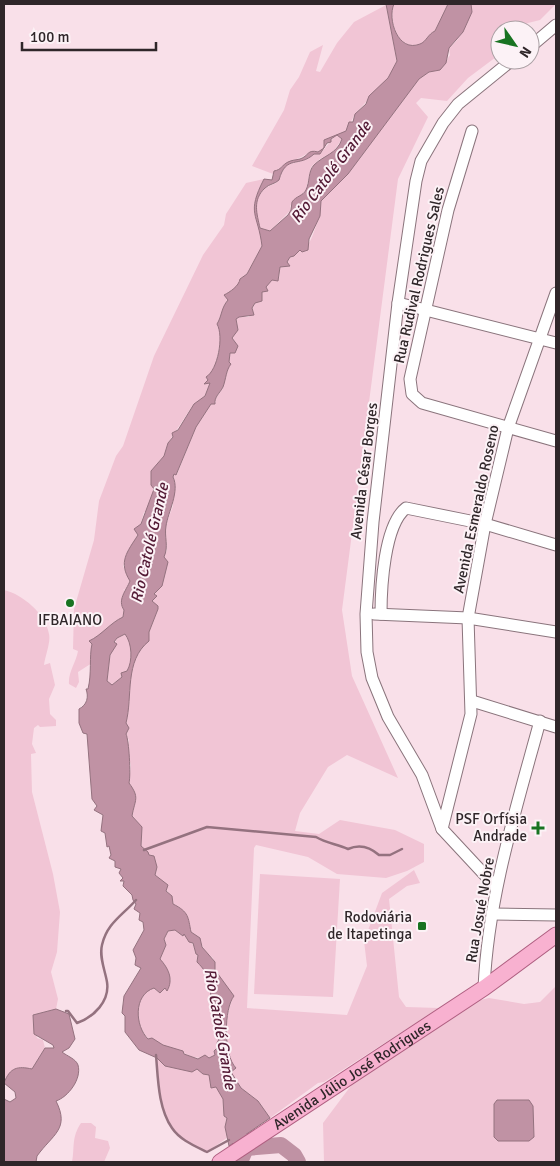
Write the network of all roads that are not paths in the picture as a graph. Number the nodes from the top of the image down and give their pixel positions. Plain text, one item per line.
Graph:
1 (554, 30) edge
2 (540, 40) edge
3 (500, 70) edge
4 (472, 132) dead end
5 (556, 293) edge
6 (398, 303) junction
7 (426, 310) junction
8 (541, 339) junction
9 (556, 343) edge
10 (508, 428) junction
11 (556, 441) edge
12 (485, 524) junction
13 (556, 545) edge
14 (366, 614) junction
15 (381, 614) junction
16 (468, 618) junction
17 (556, 632) edge
18 (472, 701) junction
19 (540, 722) junction
20 (556, 727) edge
21 (442, 829) junction
22 (496, 887) junction
23 (492, 914) junction
24 (556, 915) edge
25 (556, 934) edge
26 (484, 988) junction
27 (220, 1162) edge

1 - 2 street
3 - 6 street, Avenida César Borges
4 - 7 street, Rua Rudival Rodrigues Sales
5 - 8 street, Avenida Esmeraldo Roseno
6 - 7 street
6 - 14 street, Avenida César Borges
7 - 8 street
7 - 10 street, Rua Rudival Rodrigues Sales
8 - 9 street
8 - 10 street, Avenida Esmeraldo Roseno
10 - 11 street, Rua Rudival Rodrigues Sales
10 - 12 street, Avenida Esmeraldo Roseno
12 - 13 street
12 - 15 street
12 - 16 street, Avenida Esmeraldo Roseno
14 - 15 street
14 - 21 street, Avenida César Borges
15 - 16 street
16 - 17 street
16 - 18 street, Avenida Esmeraldo Roseno
18 - 19 street
18 - 21 street, Avenida Esmeraldo Roseno
19 - 20 street
19 - 22 street, Rua Josué Nobre
21 - 22 street, Avenida César Borges
22 - 23 street, Rua Josué Nobre
23 - 24 street
23 - 26 street, Rua Josué Nobre
25 - 26 main road, Avenida Júlio José Rodrigues
26 - 27 main road, Avenida Júlio José Rodrigues

